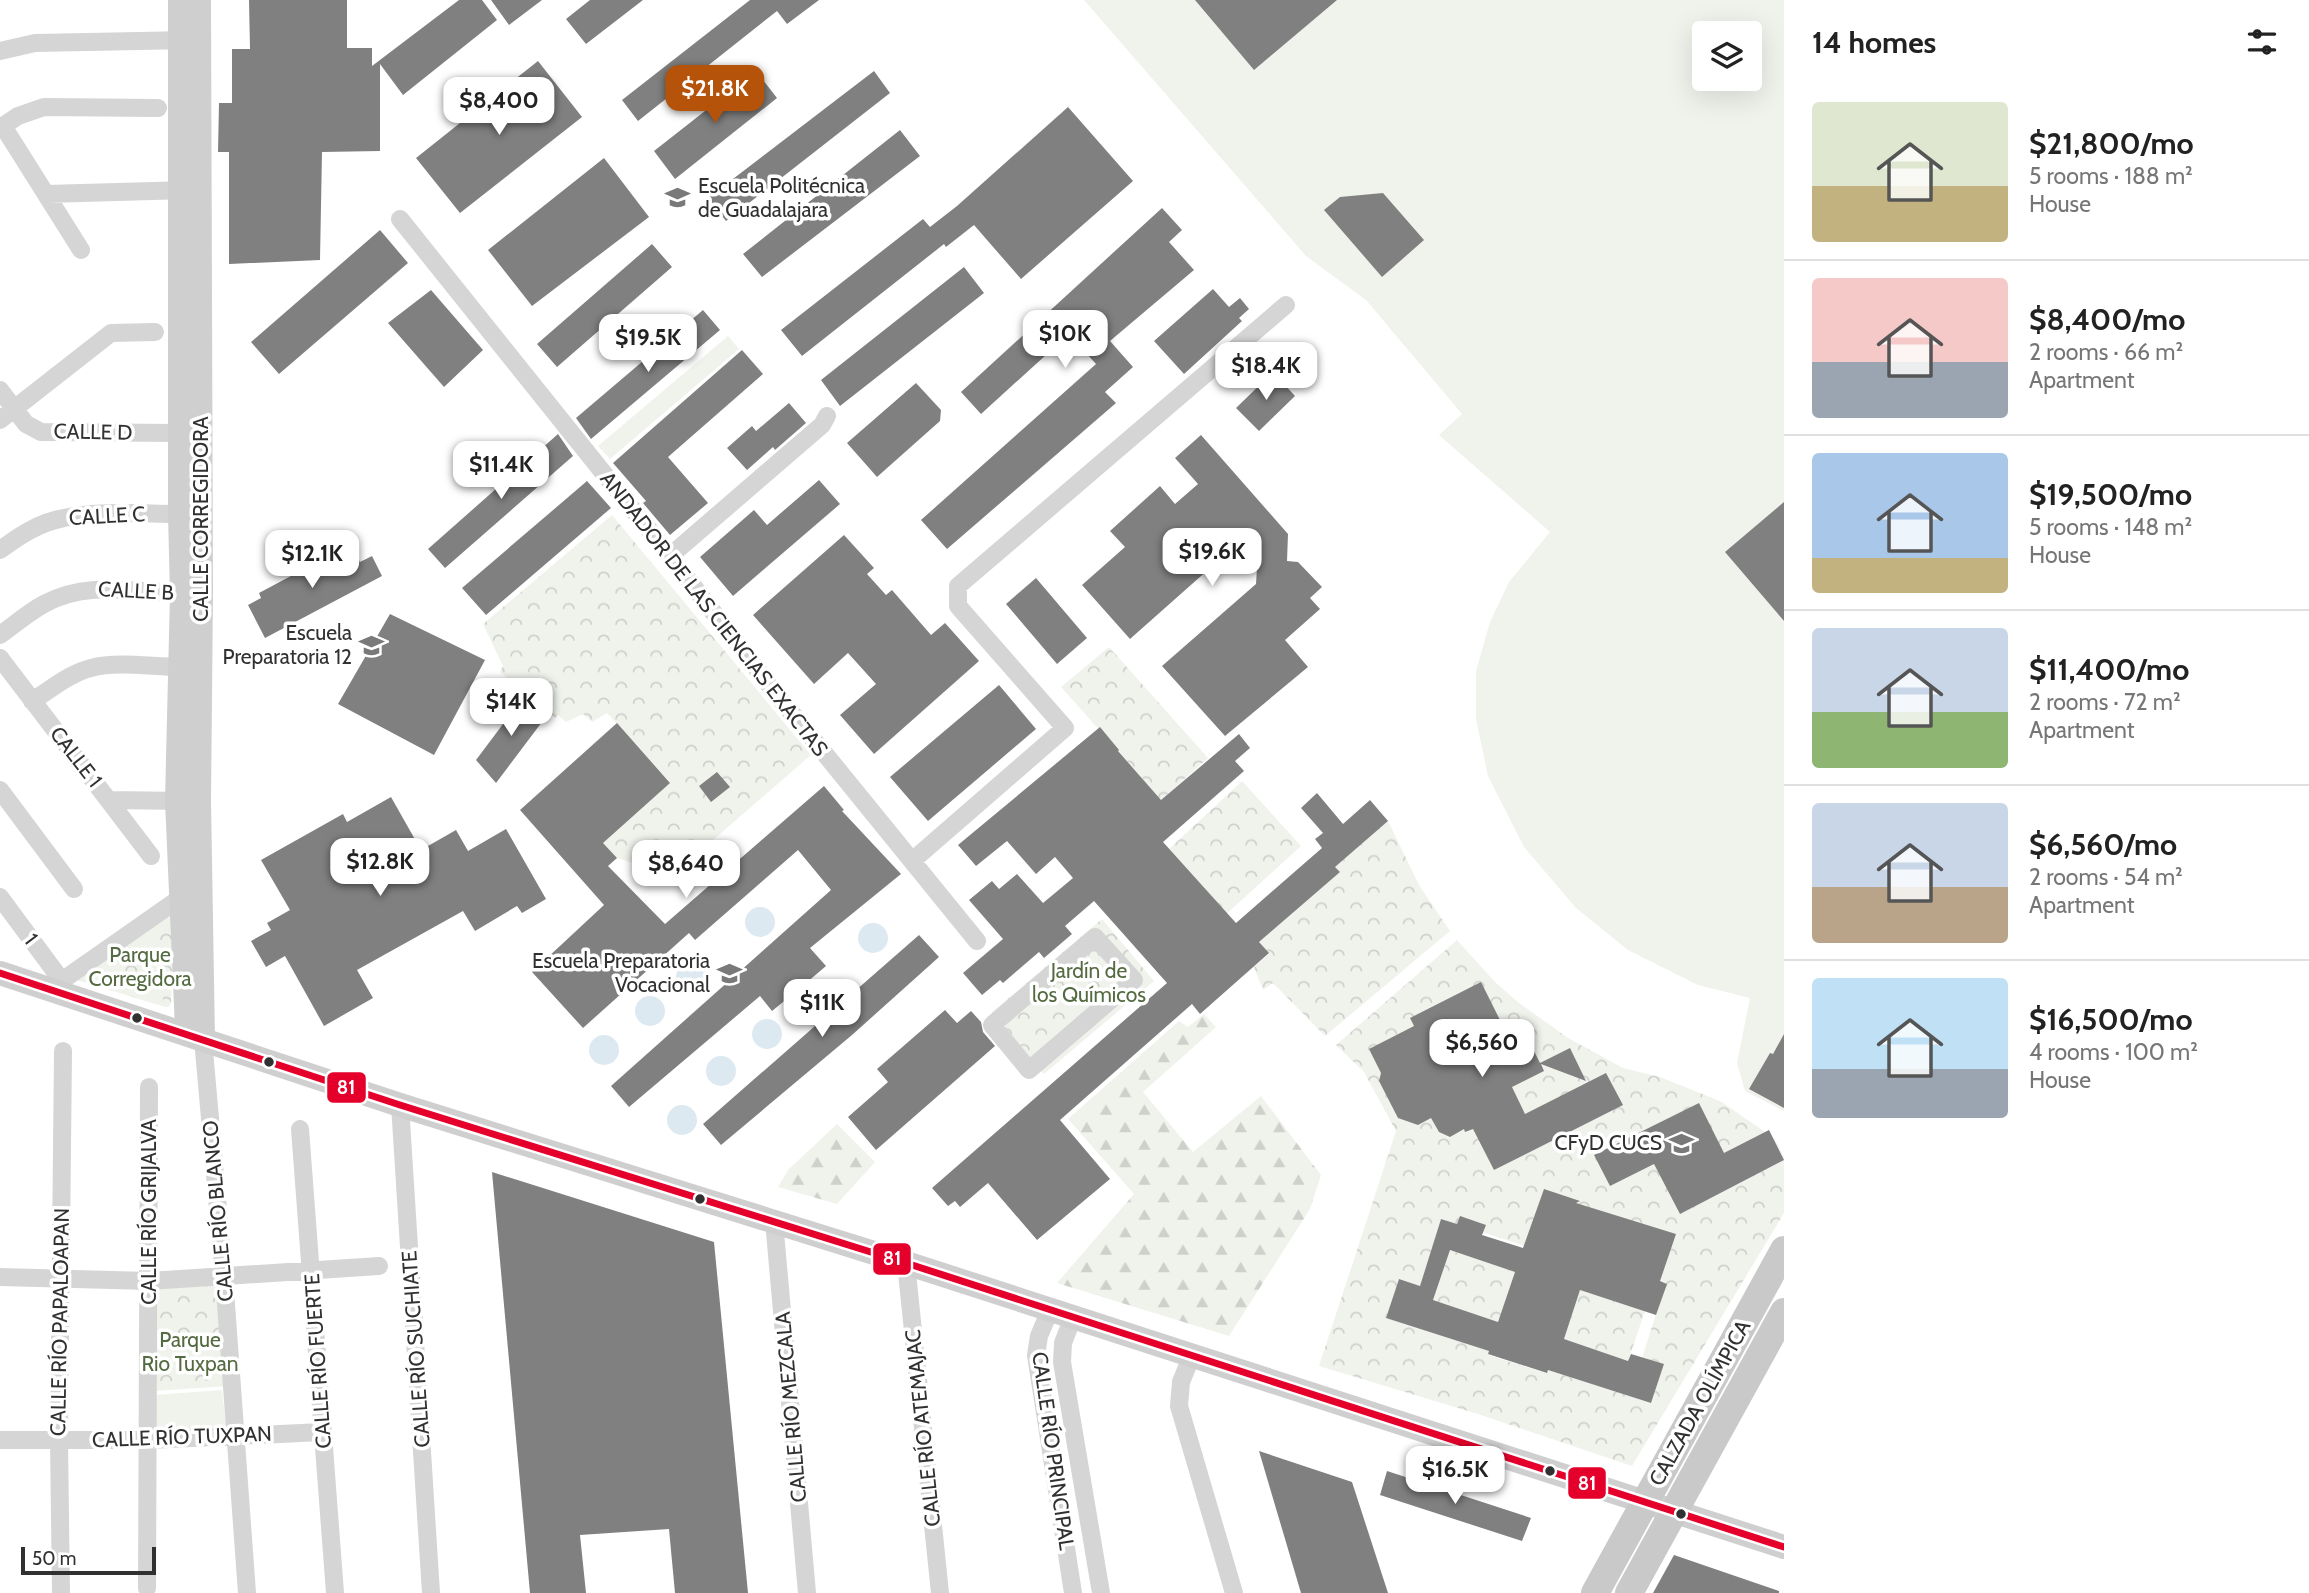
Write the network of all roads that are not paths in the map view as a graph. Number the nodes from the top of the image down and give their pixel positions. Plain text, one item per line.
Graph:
1 (180, 0) edge
2 (199, 0) edge
3 (190, 40) junction
4 (0, 51) edge
5 (158, 108) dead end
6 (1, 127) edge
7 (190, 190) junction
8 (46, 194) junction
9 (400, 219) dead end
10 (81, 250) dead end
11 (190, 297) junction
12 (1286, 305) dead end
13 (155, 332) dead end
14 (0, 390) edge
15 (7, 415) edge
16 (827, 416) dead end
17 (180, 433) junction
18 (180, 514) junction
19 (0, 550) edge
20 (670, 556) junction
21 (192, 593) junction
22 (0, 635) edge
23 (0, 658) edge
24 (180, 667) junction
25 (32, 701) junction
26 (0, 790) edge
27 (109, 800) junction
28 (188, 801) junction
29 (151, 856) dead end
30 (912, 861) junction
31 (74, 889) dead end
32 (0, 897) edge
33 (190, 897) junction
34 (977, 942) dead end
35 (0, 973) edge
36 (56, 985) junction
37 (195, 1036) junction
38 (63, 1051) dead end
39 (1013, 1052) joint
40 (149, 1087) dead end
41 (400, 1105) junction
42 (300, 1129) dead end
43 (774, 1221) junction
44 (1784, 1250) edge
45 (906, 1263) junction
46 (379, 1266) dead end
47 (312, 1271) junction
48 (224, 1276) junction
49 (0, 1277) edge
50 (60, 1278) junction
51 (149, 1281) junction
52 (1050, 1310) junction
53 (1784, 1312) edge
54 (1073, 1317) junction
55 (1192, 1356) junction
56 (322, 1432) junction
57 (234, 1436) junction
58 (0, 1440) edge
59 (59, 1440) junction
60 (149, 1440) junction
61 (1645, 1502) junction
62 (1674, 1511) junction
63 (1784, 1547) edge
64 (147, 1588) dead end
65 (61, 1593) edge
66 (247, 1593) edge
67 (335, 1593) edge
68 (431, 1593) edge
69 (807, 1593) edge
70 (940, 1593) edge
71 (1073, 1593) edge
72 (1101, 1593) edge
73 (1234, 1593) edge
74 (1595, 1593) edge
75 (1629, 1593) edge

1 - 3 main road, CALLE CORREGIDORA
2 - 3 main road, CALLE CORREGIDORA
3 - 4 street
3 - 7 main road, CALLE CORREGIDORA
5 - 6 street
6 - 8 street
7 - 8 street
7 - 11 main road, CALLE CORREGIDORA
8 - 10 street
9 - 20 street, ANDADOR DE LAS CIENCIAS EXACTAS
11 - 17 main road, CALLE CORREGIDORA
11 - 21 main road, CALLE CORREGIDORA
12 - 30 street
13 - 15 street
14 - 15 street
15 - 17 street, CALLE D
16 - 20 street
17 - 18 main road, CALLE CORREGIDORA
18 - 19 street, CALLE C
18 - 21 main road, CALLE CORREGIDORA
20 - 30 street, ANDADOR DE LAS CIENCIAS EXACTAS
21 - 22 street, CALLE B
21 - 24 main road, CALLE CORREGIDORA
21 - 28 main road, CALLE CORREGIDORA
23 - 25 street, CALLE 1
24 - 25 street
24 - 28 main road, CALLE CORREGIDORA
25 - 27 street, CALLE 1
26 - 31 street
27 - 28 street
27 - 29 street, CALLE 1
28 - 33 main road, CALLE CORREGIDORA
30 - 34 street, ANDADOR DE LAS CIENCIAS EXACTAS
32 - 36 street, 1
33 - 36 street
33 - 37 main road, CALLE CORREGIDORA
35 - 36 main road
36 - 37 main road
37 - 41 main road
37 - 48 street, CALLE RÍO BLANCO
38 - 50 street, CALLE RÍO PAPALOAPAN
39 - 39 street
40 - 51 street, CALLE RÍO GRIJALVA
41 - 43 main road
41 - 68 street, CALLE RÍO SUCHIATE
42 - 47 street, CALLE RÍO FUERTE
43 - 45 main road
43 - 69 street, CALLE RÍO MEZCALA
44 - 61 main road, CALZADA OLÍMPICA
45 - 52 main road
45 - 70 street, CALLE RÍO ATEMAJAC
46 - 47 street
47 - 48 street
47 - 56 street, CALLE RÍO FUERTE
48 - 51 street
48 - 57 street, CALLE RÍO BLANCO
49 - 50 street
50 - 51 street
50 - 59 street, CALLE RÍO PAPALOAPAN
51 - 60 street, CALLE RÍO GRIJALVA
52 - 54 main road
52 - 71 street, CALLE RÍO PRINCIPAL
53 - 62 main road, CALZADA OLÍMPICA
54 - 55 main road
54 - 72 street, CALLE RÍO PRINCIPAL
55 - 61 main road
55 - 73 street
56 - 57 street, CALLE RÍO TUXPAN
56 - 67 street, CALLE RÍO FUERTE
57 - 60 street, CALLE RÍO TUXPAN
57 - 66 street, CALLE RÍO BLANCO
58 - 59 street, CALLE RÍO TUXPAN
59 - 60 street, CALLE RÍO TUXPAN
59 - 65 street, CALLE RÍO PAPALOAPAN
60 - 64 street, CALLE RÍO GRIJALVA
61 - 62 main road
61 - 74 main road, CALZADA OLÍMPICA
62 - 63 main road
62 - 75 main road, CALZADA OLÍMPICA

